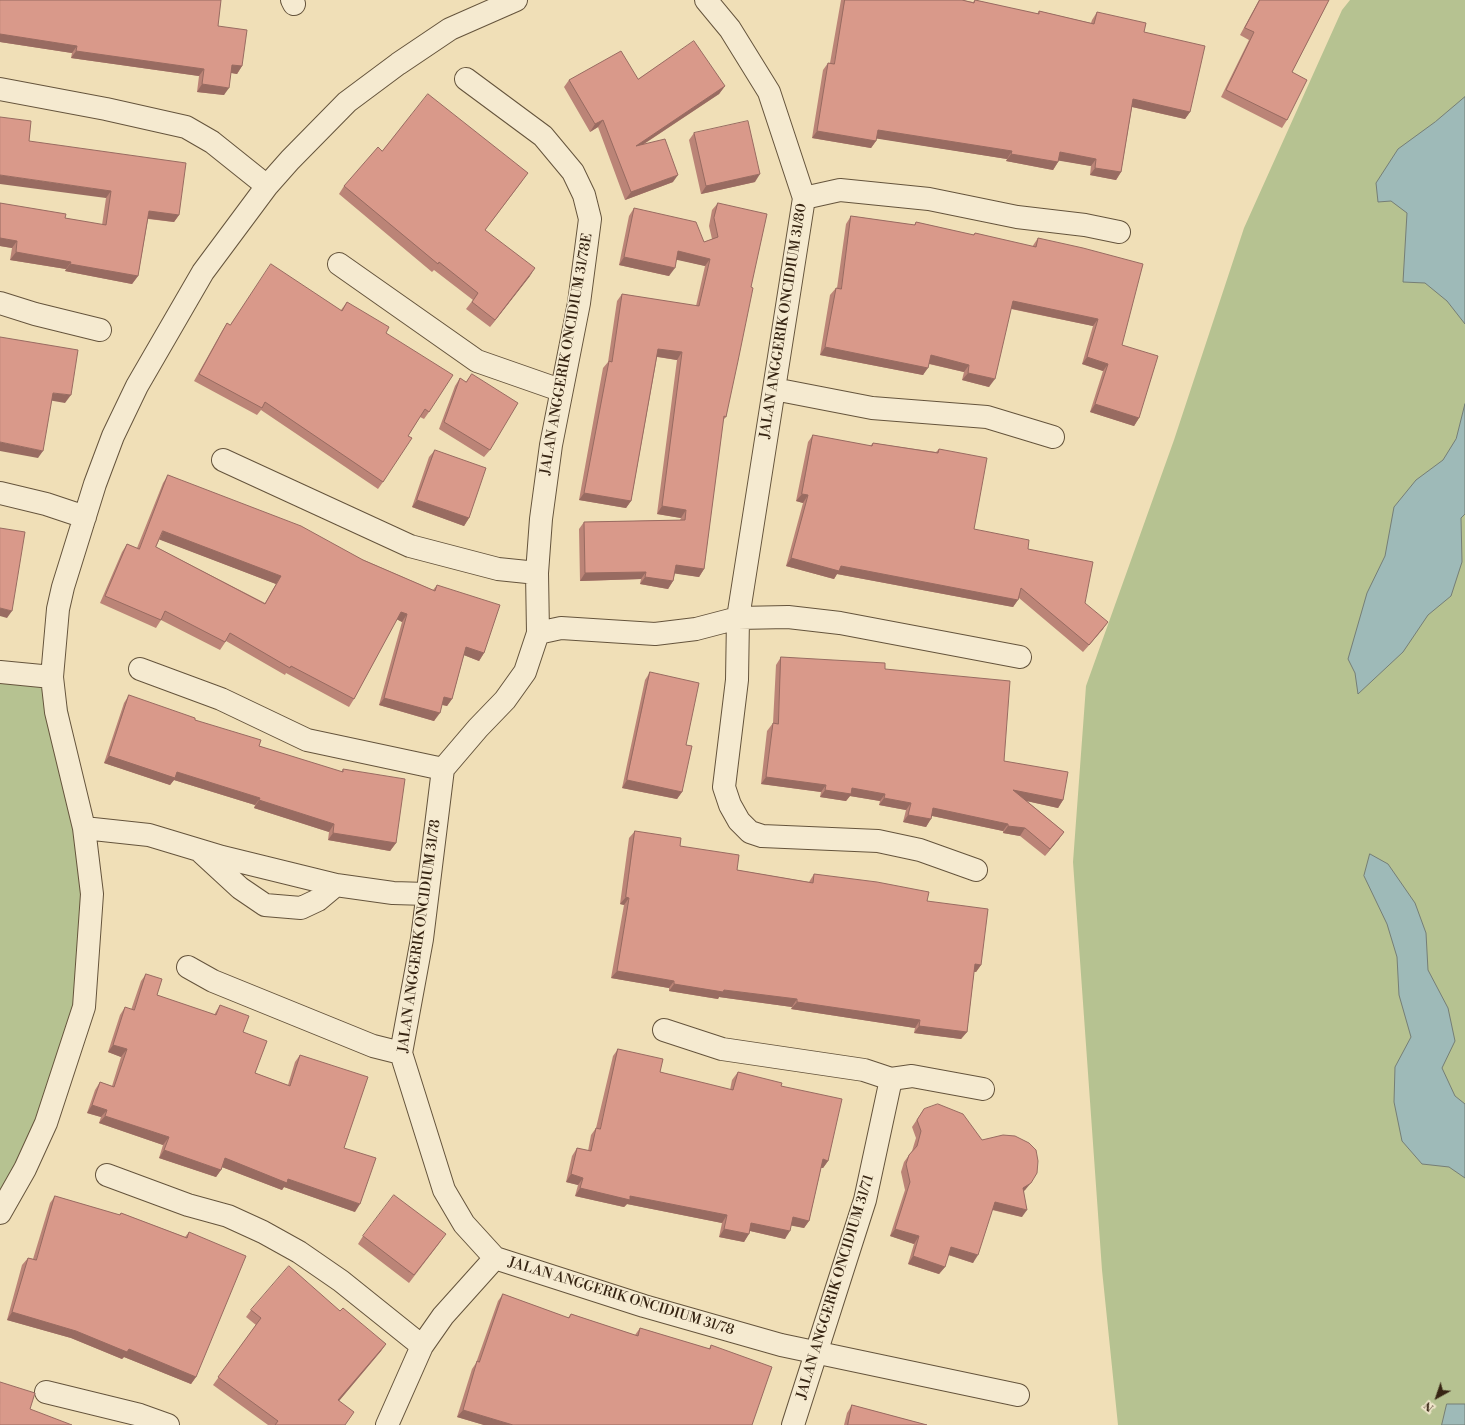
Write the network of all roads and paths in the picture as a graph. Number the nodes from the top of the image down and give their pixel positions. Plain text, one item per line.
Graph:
1 (516, 0) edge
2 (706, 0) edge
3 (466, 79) dead end
4 (0, 89) edge
5 (267, 186) junction
6 (804, 198) junction
7 (1119, 232) dead end
8 (339, 264) dead end
9 (0, 304) edge
10 (100, 330) dead end
11 (774, 389) junction
12 (560, 390) junction
13 (1052, 437) dead end
14 (224, 460) dead end
15 (0, 493) edge
16 (85, 517) junction
17 (537, 573) junction
18 (738, 618) junction
19 (538, 633) junction
20 (1020, 657) dead end
21 (140, 669) dead end
22 (0, 672) edge
23 (52, 677) junction
24 (443, 769) junction
25 (84, 828) junction
26 (200, 850) junction
27 (976, 870) dead end
28 (336, 885) junction
29 (427, 894) junction
30 (188, 967) dead end
31 (664, 1030) dead end
32 (401, 1053) junction
33 (891, 1079) junction
34 (983, 1089) dead end
35 (107, 1175) dead end
36 (0, 1213) edge
37 (495, 1258) junction
38 (422, 1346) junction
39 (816, 1353) junction
40 (46, 1392) dead end
41 (1018, 1395) dead end
42 (168, 1425) edge
43 (387, 1425) edge
44 (793, 1425) edge

1 - 5 street
2 - 6 street, JALAN ANGGERIK ONCIDIUM 31/80
3 - 12 street, JALAN ANGGERIK ONCIDIUM 31/78E
4 - 5 street
5 - 16 street
6 - 7 street
6 - 11 street, JALAN ANGGERIK ONCIDIUM 31/80
8 - 12 street
9 - 10 street
11 - 13 street
11 - 18 street, JALAN ANGGERIK ONCIDIUM 31/80
12 - 17 street, JALAN ANGGERIK ONCIDIUM 31/78E
14 - 17 street
15 - 16 street
16 - 23 street
17 - 19 street, JALAN ANGGERIK ONCIDIUM 31/78E
18 - 19 street
18 - 20 street
18 - 27 street, JALAN ANGGERIK ONCIDIUM 31/80
19 - 24 street
21 - 24 street
22 - 23 street
23 - 25 street
24 - 29 street, JALAN ANGGERIK ONCIDIUM 31/78
25 - 26 street
25 - 36 street
26 - 28 street
26 - 28 street
28 - 29 street
29 - 32 street, JALAN ANGGERIK ONCIDIUM 31/78
30 - 32 street
31 - 33 street
32 - 37 street, JALAN ANGGERIK ONCIDIUM 31/78
33 - 34 street
33 - 39 street, JALAN ANGGERIK ONCIDIUM 31/71
35 - 38 street
37 - 38 street
37 - 39 street, JALAN ANGGERIK ONCIDIUM 31/78
38 - 43 street
39 - 41 street, JALAN ANGGERIK ONCIDIUM 31/78
39 - 44 street, JALAN ANGGERIK ONCIDIUM 31/71
40 - 42 street

